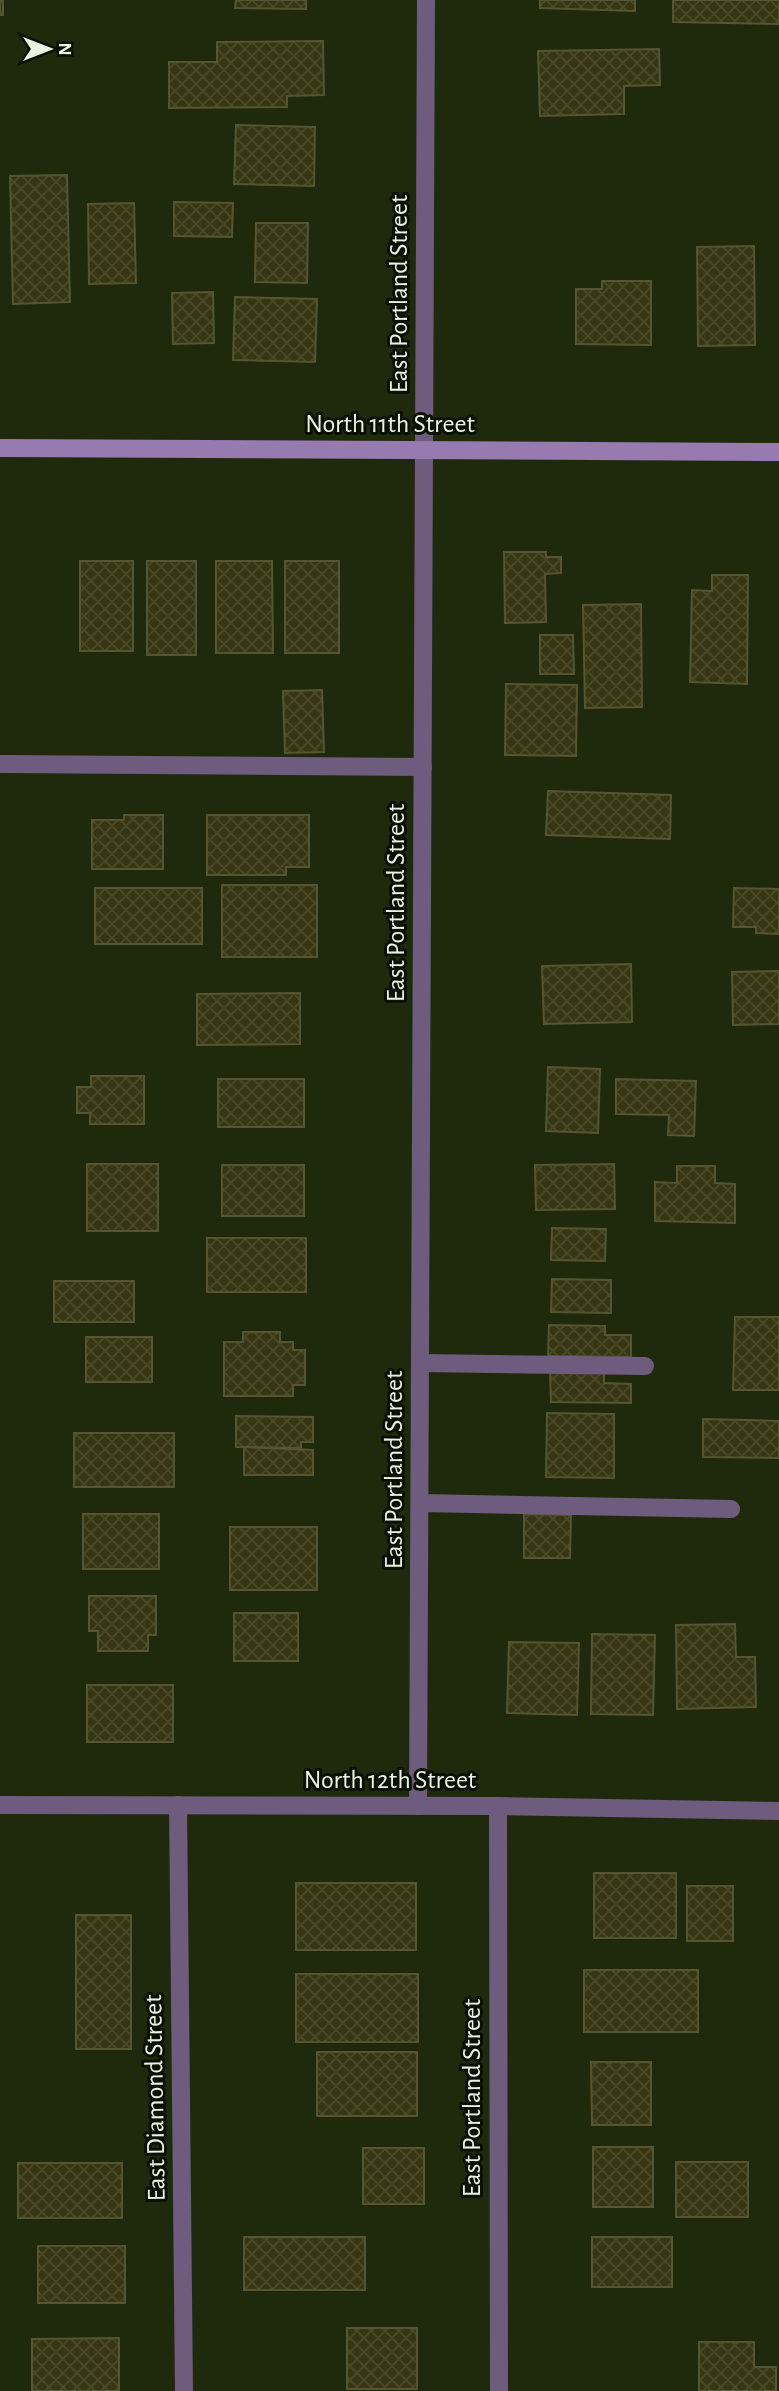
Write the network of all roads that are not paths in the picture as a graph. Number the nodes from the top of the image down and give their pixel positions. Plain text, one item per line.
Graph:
1 (426, 0) edge
2 (0, 448) edge
3 (424, 450) junction
4 (779, 452) edge
5 (0, 764) edge
6 (423, 767) junction
7 (421, 1363) junction
8 (645, 1366) dead end
9 (420, 1503) junction
10 (731, 1509) dead end
11 (0, 1805) edge
12 (178, 1805) junction
13 (418, 1806) junction
14 (498, 1806) junction
15 (779, 1811) edge
16 (184, 2391) edge
17 (499, 2391) edge

1 - 3 street, East Portland Street
2 - 3 street, North 11th Street
3 - 4 street, North 11th Street
3 - 6 street, East Portland Street
5 - 6 street
6 - 7 street, East Portland Street
7 - 8 street
7 - 9 street, East Portland Street
9 - 10 street
9 - 13 street, East Portland Street
11 - 12 street, North 12th Street
12 - 13 street, North 12th Street
12 - 16 street, East Diamond Street
13 - 14 street, North 12th Street
14 - 15 street, North 12th Street
14 - 17 street, East Portland Street

